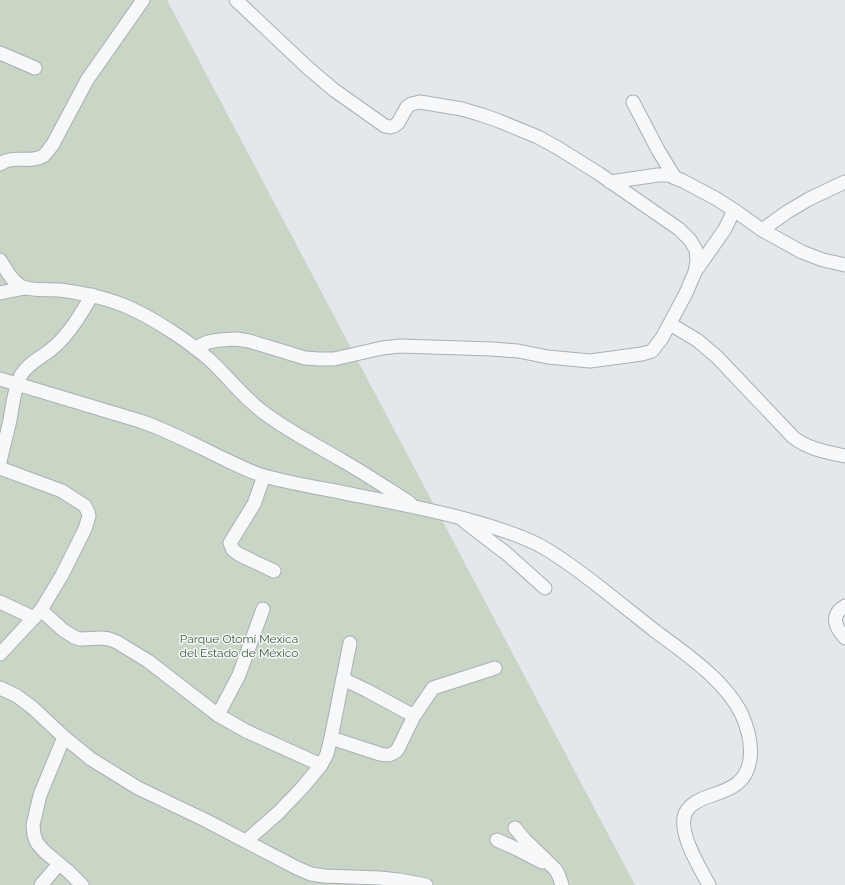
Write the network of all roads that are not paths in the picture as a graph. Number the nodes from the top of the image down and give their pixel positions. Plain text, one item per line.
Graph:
1 (143, 0) edge
2 (236, 0) edge
3 (0, 53) edge
4 (35, 68) dead end
5 (634, 102) dead end
6 (0, 164) edge
7 (675, 178) junction
8 (610, 182) junction
9 (845, 182) edge
10 (734, 210) junction
11 (762, 230) junction
12 (0, 260) edge
13 (845, 265) edge
14 (694, 272) junction
15 (25, 288) junction
16 (0, 293) edge
17 (92, 295) junction
18 (670, 324) junction
19 (194, 348) junction
20 (0, 379) edge
21 (17, 385) junction
22 (845, 456) edge
23 (0, 462) edge
24 (0, 468) edge
25 (264, 476) junction
26 (415, 506) junction
27 (461, 518) junction
28 (274, 571) dead end
29 (545, 588) dead end
30 (0, 602) edge
31 (845, 606) edge
32 (263, 609) dead end
33 (37, 614) junction
34 (845, 638) edge
35 (350, 643) dead end
36 (0, 654) edge
37 (495, 668) dead end
38 (343, 679) junction
39 (0, 688) edge
40 (218, 715) junction
41 (414, 716) junction
42 (64, 736) junction
43 (331, 738) junction
44 (321, 765) junction
45 (515, 828) dead end
46 (497, 840) dead end
47 (246, 841) junction
48 (59, 864) junction
49 (556, 870) junction
50 (41, 885) edge
51 (82, 885) edge
52 (422, 885) edge
53 (562, 885) edge
54 (710, 885) edge

1 - 6 street
2 - 8 street
3 - 4 street
5 - 7 street
7 - 8 street
7 - 10 street
8 - 14 street
9 - 11 street
10 - 11 street
10 - 14 street
11 - 13 street
12 - 15 street
14 - 18 street
15 - 16 street
15 - 17 street
17 - 19 street
17 - 21 street
18 - 19 street
18 - 22 street
19 - 26 street
20 - 21 street
21 - 23 street
21 - 25 street
24 - 33 street
25 - 26 street
25 - 28 street
26 - 27 street
27 - 29 street
27 - 54 street
30 - 33 street
31 - 34 street
32 - 40 street
33 - 36 street
33 - 40 street
35 - 38 street
37 - 41 street
38 - 41 street
38 - 43 street
39 - 42 street
40 - 44 street
41 - 43 street
42 - 47 street
42 - 48 street
43 - 44 street
44 - 47 street
45 - 49 street
46 - 49 street
47 - 52 street
48 - 50 street
48 - 51 street
49 - 53 street

